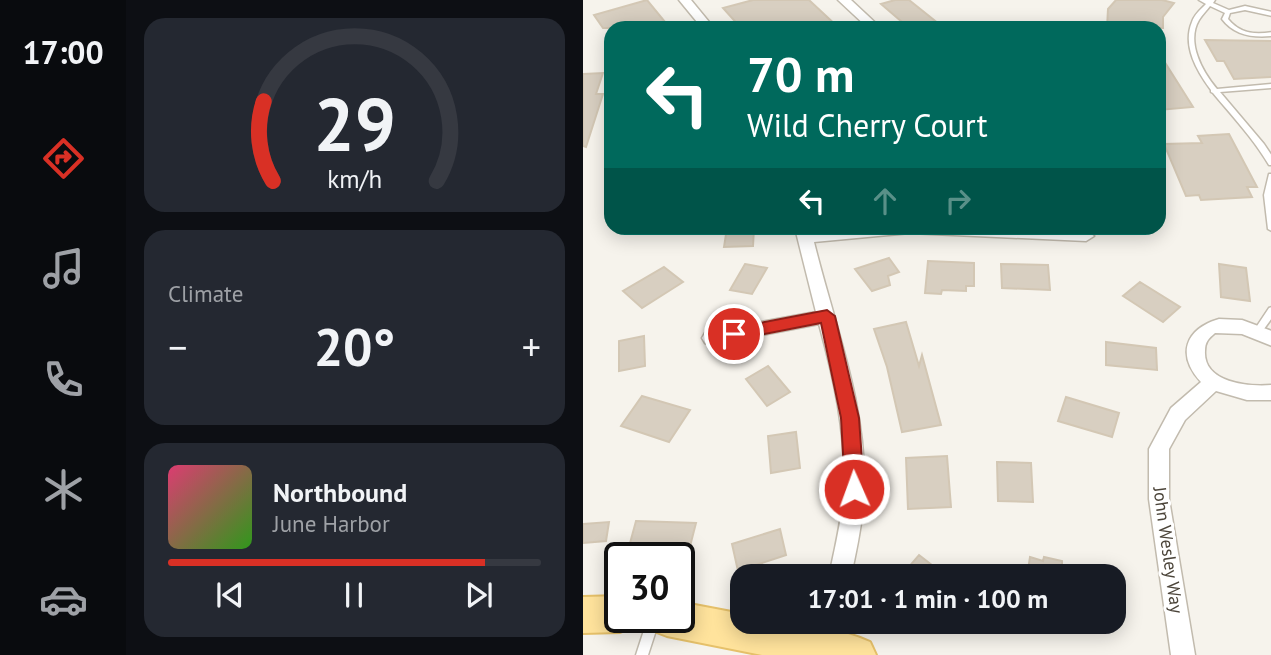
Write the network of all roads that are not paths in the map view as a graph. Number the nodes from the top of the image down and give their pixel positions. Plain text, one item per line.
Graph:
1 (685, 0) edge
2 (844, 0) edge
3 (1208, 1) edge
4 (1228, 12) junction
5 (1271, 14) edge
6 (702, 21) edge
7 (867, 21) edge
8 (1271, 34) edge
9 (1271, 86) edge
10 (1213, 91) junction
11 (1271, 163) edge
12 (1271, 176) edge
13 (1271, 229) edge
14 (805, 235) edge
15 (1064, 235) edge
16 (1086, 236) dead end
17 (1271, 310) edge
18 (827, 316) junction
19 (1265, 335) edge
20 (711, 338) dead end
21 (1214, 382) junction
22 (1271, 392) edge
23 (843, 564) edge
24 (604, 614) edge
25 (583, 615) edge
26 (695, 622) edge
27 (649, 633) edge
28 (838, 641) edge
29 (642, 655) edge
30 (1183, 655) edge

1 - 6 street
2 - 7 street
3 - 4 lane
3 - 10 lane
4 - 5 lane
4 - 8 lane
9 - 10 lane
10 - 11 lane
12 - 13 lane
14 - 18 street
15 - 16 street
17 - 19 lane
18 - 20 street
18 - 23 street
19 - 21 street
21 - 22 street
21 - 30 street, John Wesley Way
24 - 25 main road
26 - 28 main road
27 - 29 lane

